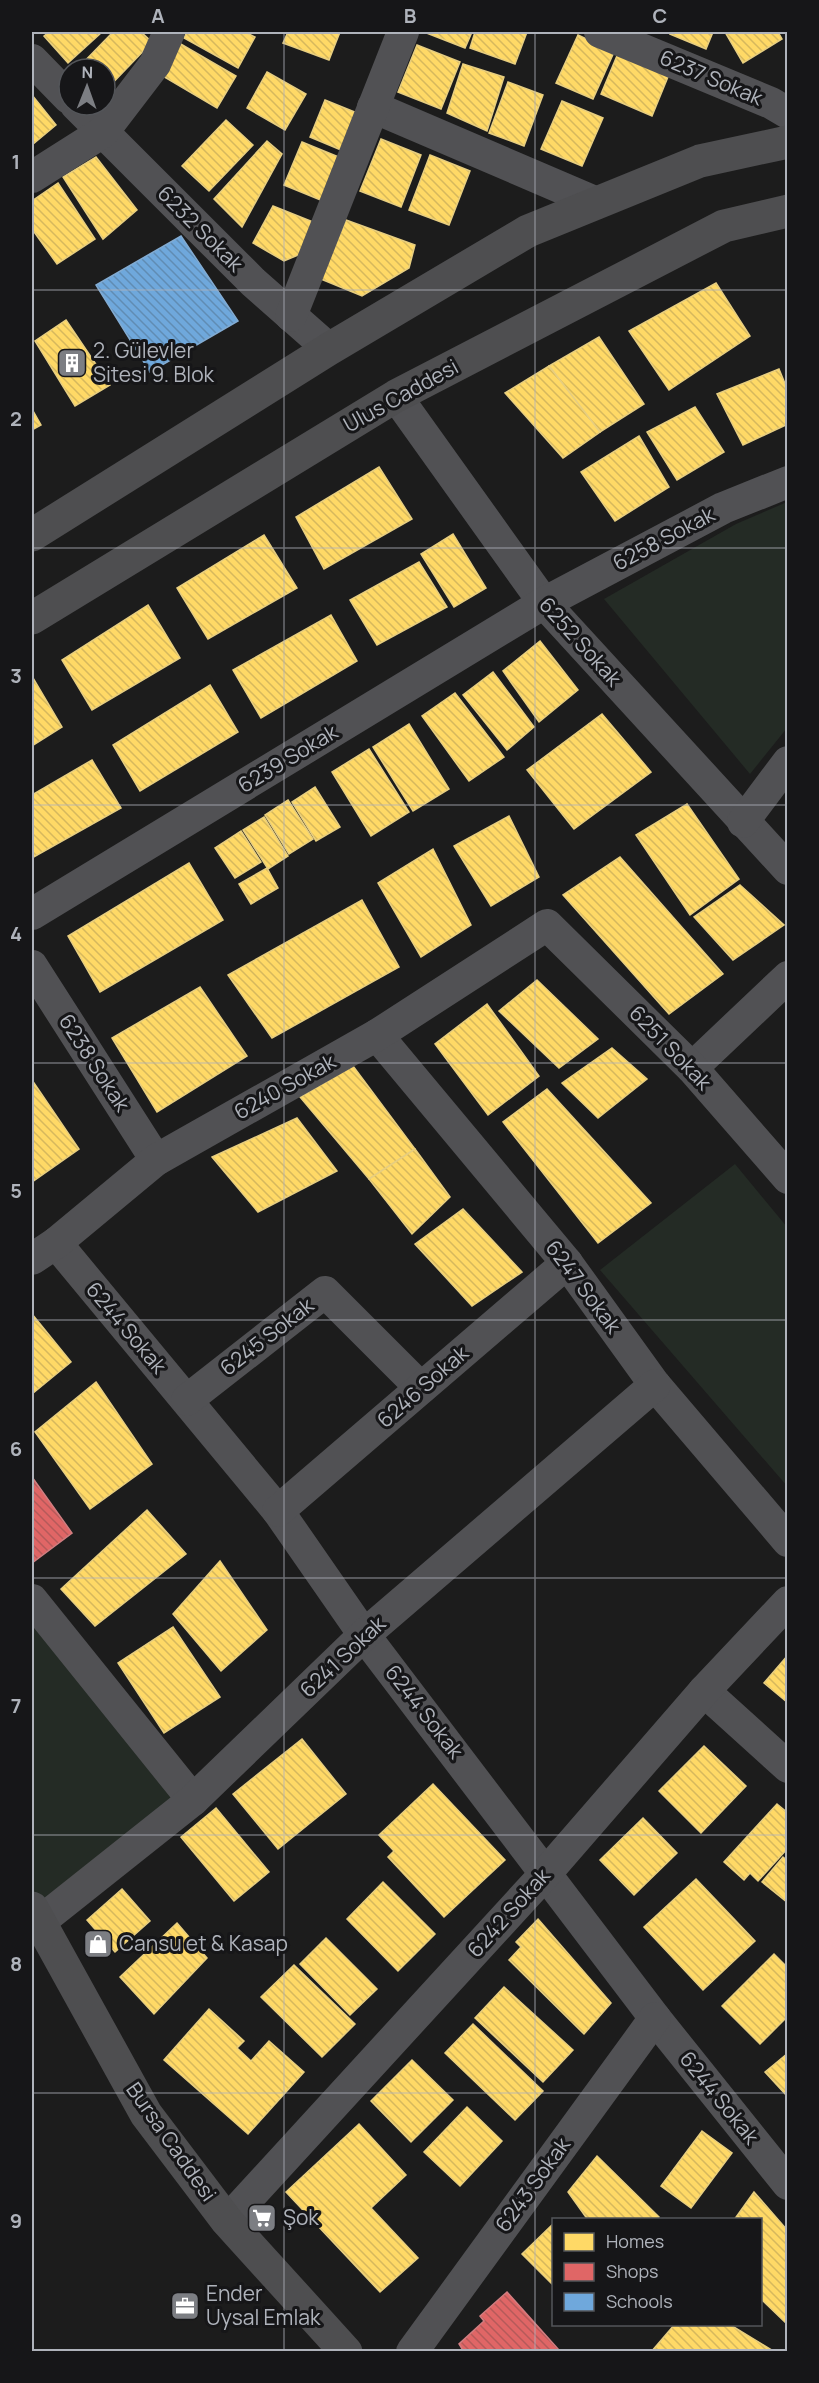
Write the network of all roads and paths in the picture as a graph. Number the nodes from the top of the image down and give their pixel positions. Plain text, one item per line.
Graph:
1 (169, 32) edge
2 (402, 32) edge
3 (600, 32) edge
4 (32, 60) edge
5 (57, 86) edge
6 (373, 107) junction
7 (788, 113) edge
8 (88, 117) edge
9 (103, 132) junction
10 (788, 142) edge
11 (32, 177) edge
12 (597, 203) junction
13 (788, 211) edge
14 (291, 316) junction
15 (329, 349) junction
16 (396, 396) junction
17 (788, 482) edge
18 (32, 535) edge
19 (544, 603) junction
20 (32, 618) edge
21 (788, 762) edge
22 (743, 822) junction
23 (788, 869) edge
24 (32, 914) edge
25 (547, 925) joint
26 (32, 966) edge
27 (788, 977) edge
28 (376, 1035) junction
29 (692, 1068) junction
30 (156, 1160) junction
31 (788, 1178) edge
32 (44, 1251) edge
33 (567, 1263) junction
34 (655, 1385) junction
35 (421, 1388) junction
36 (186, 1400) junction
37 (278, 1510) junction
38 (788, 1541) edge
39 (32, 1600) edge
40 (788, 1602) edge
41 (364, 1635) junction
42 (704, 1691) junction
43 (788, 1767) edge
44 (192, 1800) junction
45 (547, 1872) junction
46 (34, 1919) edge
47 (655, 2018) junction
48 (788, 2184) edge
49 (227, 2221) junction
50 (346, 2352) edge
51 (412, 2352) edge

1 - 9 street
2 - 6 street
3 - 7 street, 6237 Sokak
4 - 5 street
6 - 12 street
6 - 14 street
8 - 9 street, 6232 Sokak
9 - 11 street
9 - 14 street, 6232 Sokak
10 - 12 main road
12 - 15 main road
13 - 16 main road, Ulus Caddesi
14 - 15 street, 6232 Sokak
15 - 18 main road
16 - 19 street, 6252 Sokak
16 - 20 main road, Ulus Caddesi
17 - 19 street, 6258 Sokak
19 - 22 street, 6252 Sokak
19 - 24 street, 6239 Sokak
21 - 22 street
22 - 23 street, 6252 Sokak
25 - 28 street, 6240 Sokak
25 - 29 street, 6251 Sokak
26 - 30 street, 6238 Sokak
27 - 29 street
28 - 30 street, 6240 Sokak
28 - 33 street, 6247 Sokak
29 - 31 street, 6251 Sokak
30 - 32 street, 6240 Sokak
32 - 36 street, 6244 Sokak
33 - 34 street, 6247 Sokak
33 - 35 street, 6246 Sokak
34 - 38 street, 6247 Sokak
34 - 41 street, 6241 Sokak
35 - 36 street, 6245 Sokak
35 - 37 street, 6246 Sokak
36 - 37 street, 6244 Sokak
37 - 41 street, 6244 Sokak
39 - 44 street
40 - 42 street, 6242 Sokak
41 - 44 street, 6241 Sokak
41 - 45 street, 6244 Sokak
42 - 43 street
42 - 45 street, 6242 Sokak
44 - 46 street, 6241 Sokak
45 - 47 street, 6244 Sokak
45 - 49 street, 6242 Sokak
46 - 49 main road, Bursa Caddesi
47 - 48 street, 6244 Sokak
47 - 51 street, 6243 Sokak
49 - 50 main road, Bursa Caddesi

